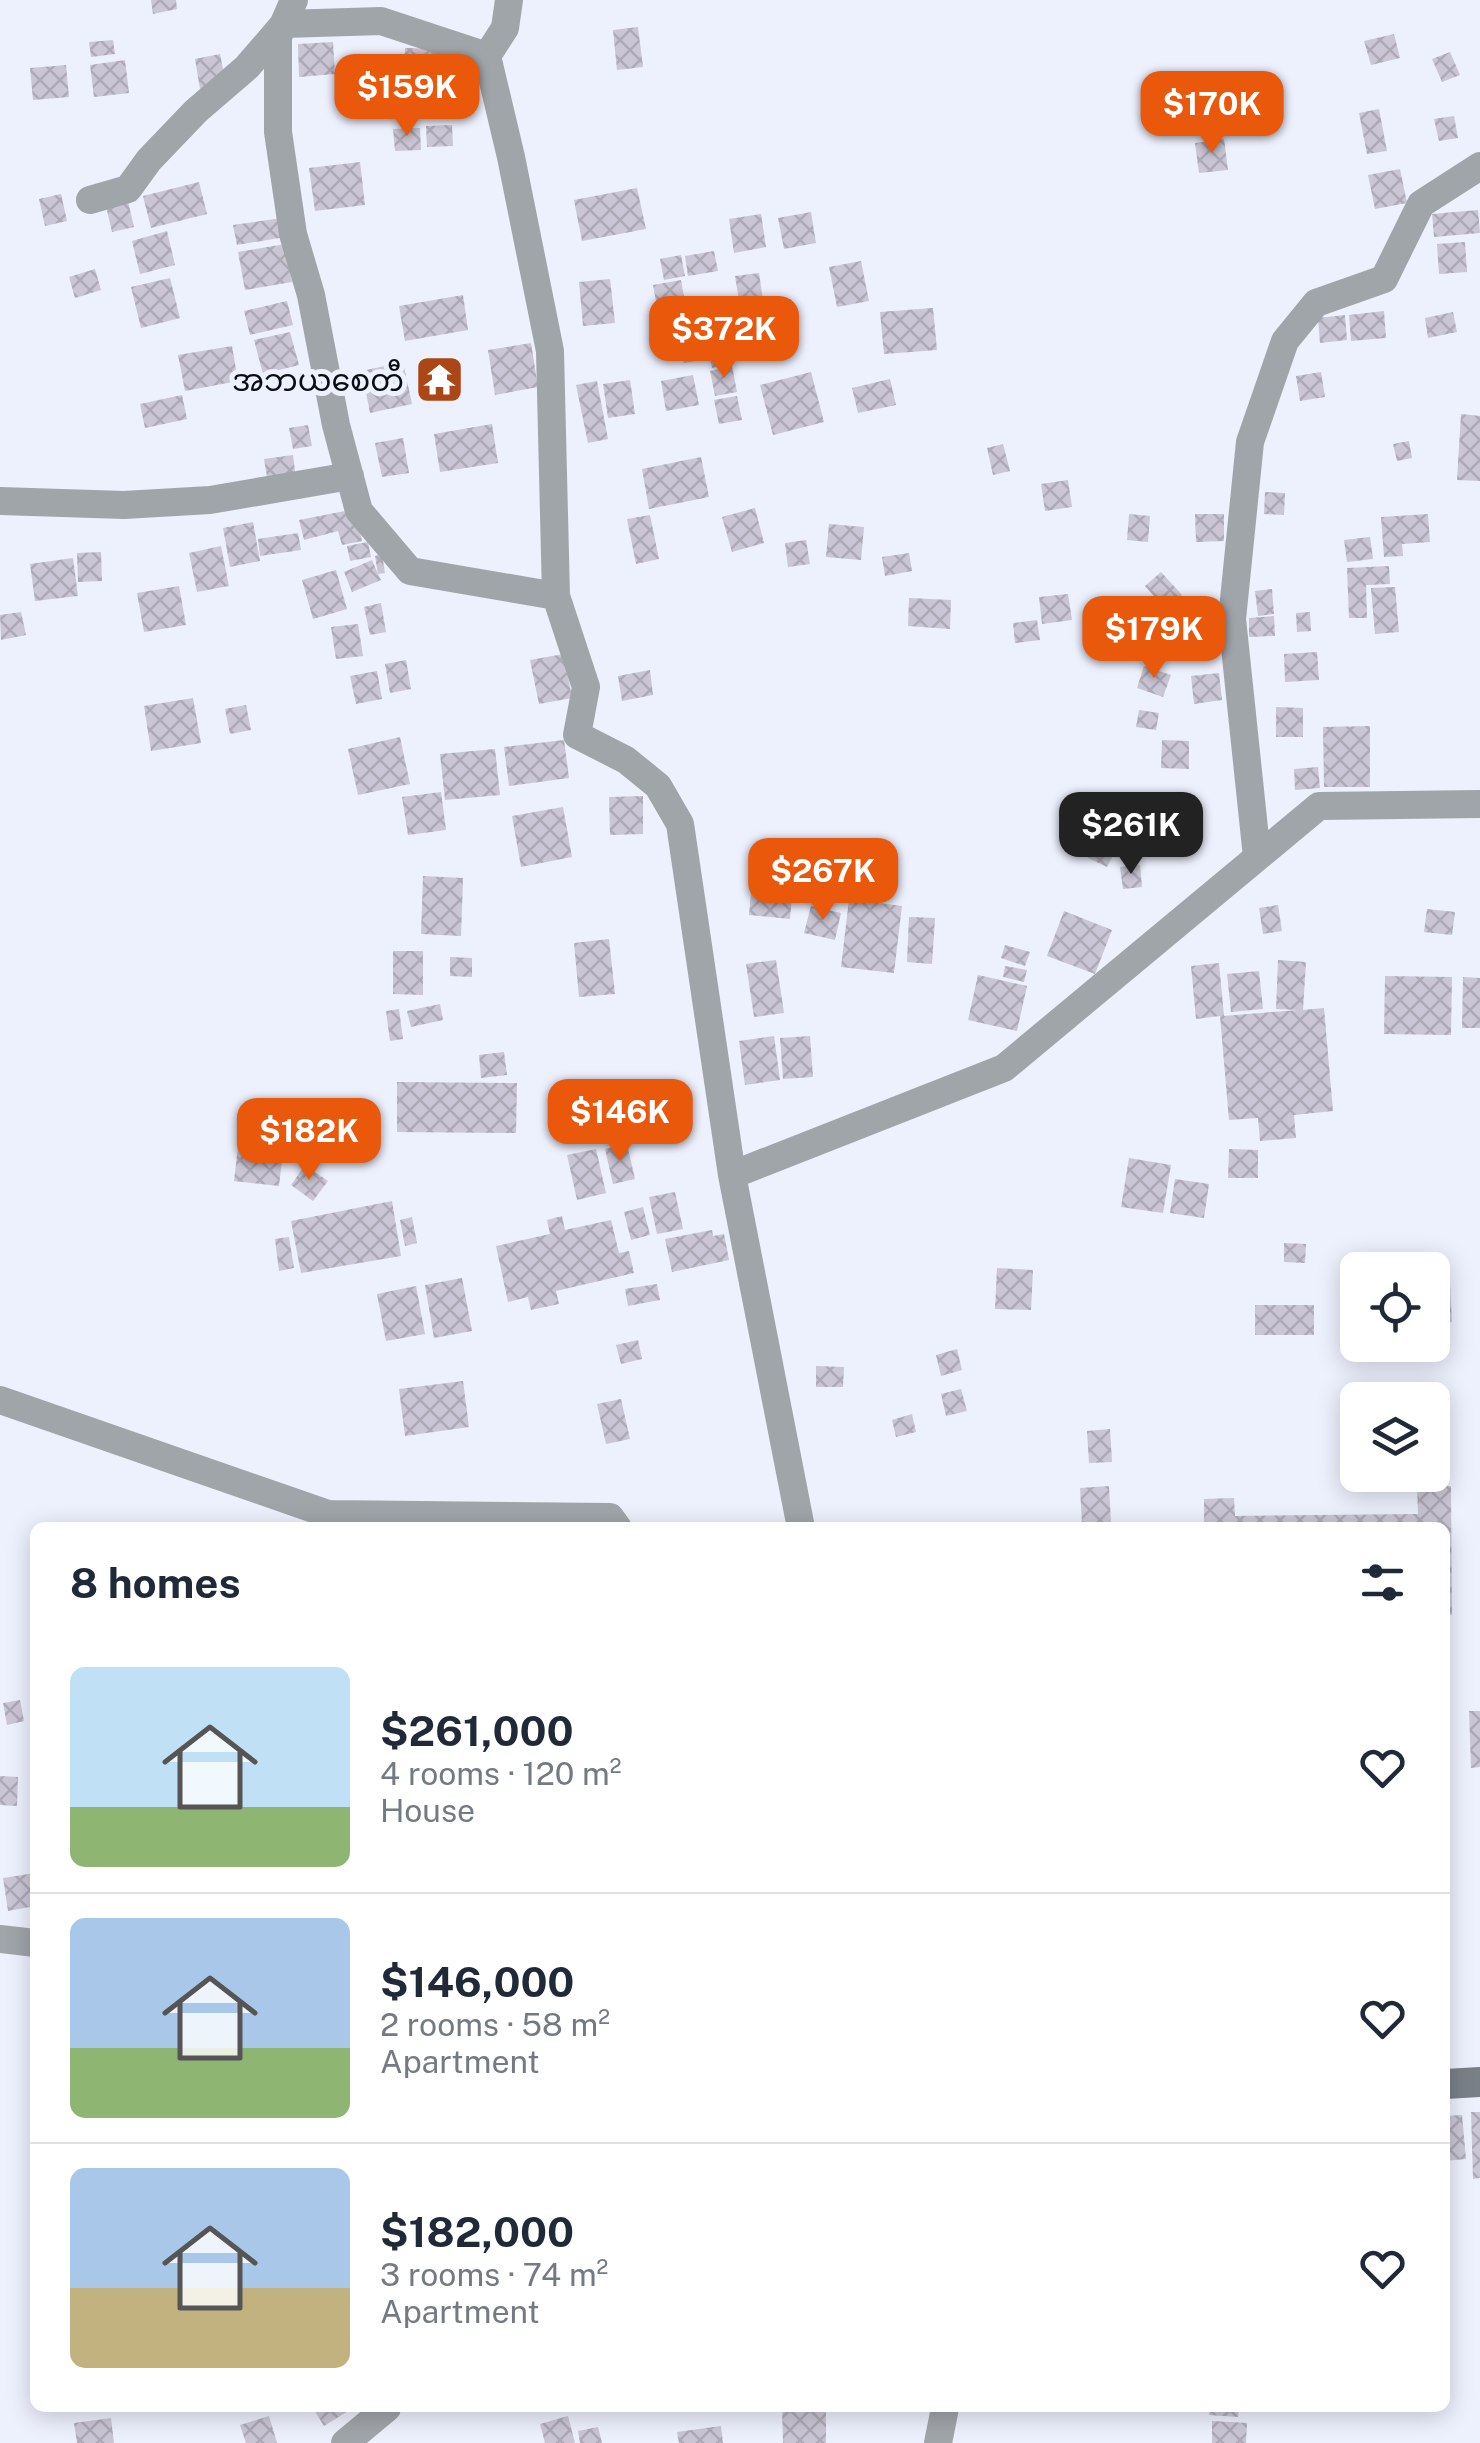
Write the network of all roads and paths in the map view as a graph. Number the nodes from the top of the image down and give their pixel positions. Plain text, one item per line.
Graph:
1 (509, 0) edge
2 (288, 12) edge
3 (487, 56) junction
4 (1480, 166) edge
5 (90, 200) dead end
6 (350, 476) junction
7 (0, 501) edge
8 (556, 596) junction
9 (1480, 804) edge
10 (1257, 856) junction
11 (732, 1176) junction
12 (0, 1400) edge
13 (614, 1522) edge
14 (799, 1522) edge
15 (0, 1940) edge
16 (30, 1942) edge
17 (1480, 2082) edge
18 (1450, 2084) edge
19 (382, 2412) edge
20 (943, 2412) edge
21 (345, 2443) edge
22 (938, 2443) edge

1 - 3 street
2 - 3 street
2 - 5 street
2 - 6 street
3 - 8 street
4 - 10 street
6 - 7 street
6 - 8 street
8 - 11 street
9 - 10 street
10 - 11 street
11 - 14 street
12 - 13 street
15 - 16 street
17 - 18 street
19 - 21 street
20 - 22 street

